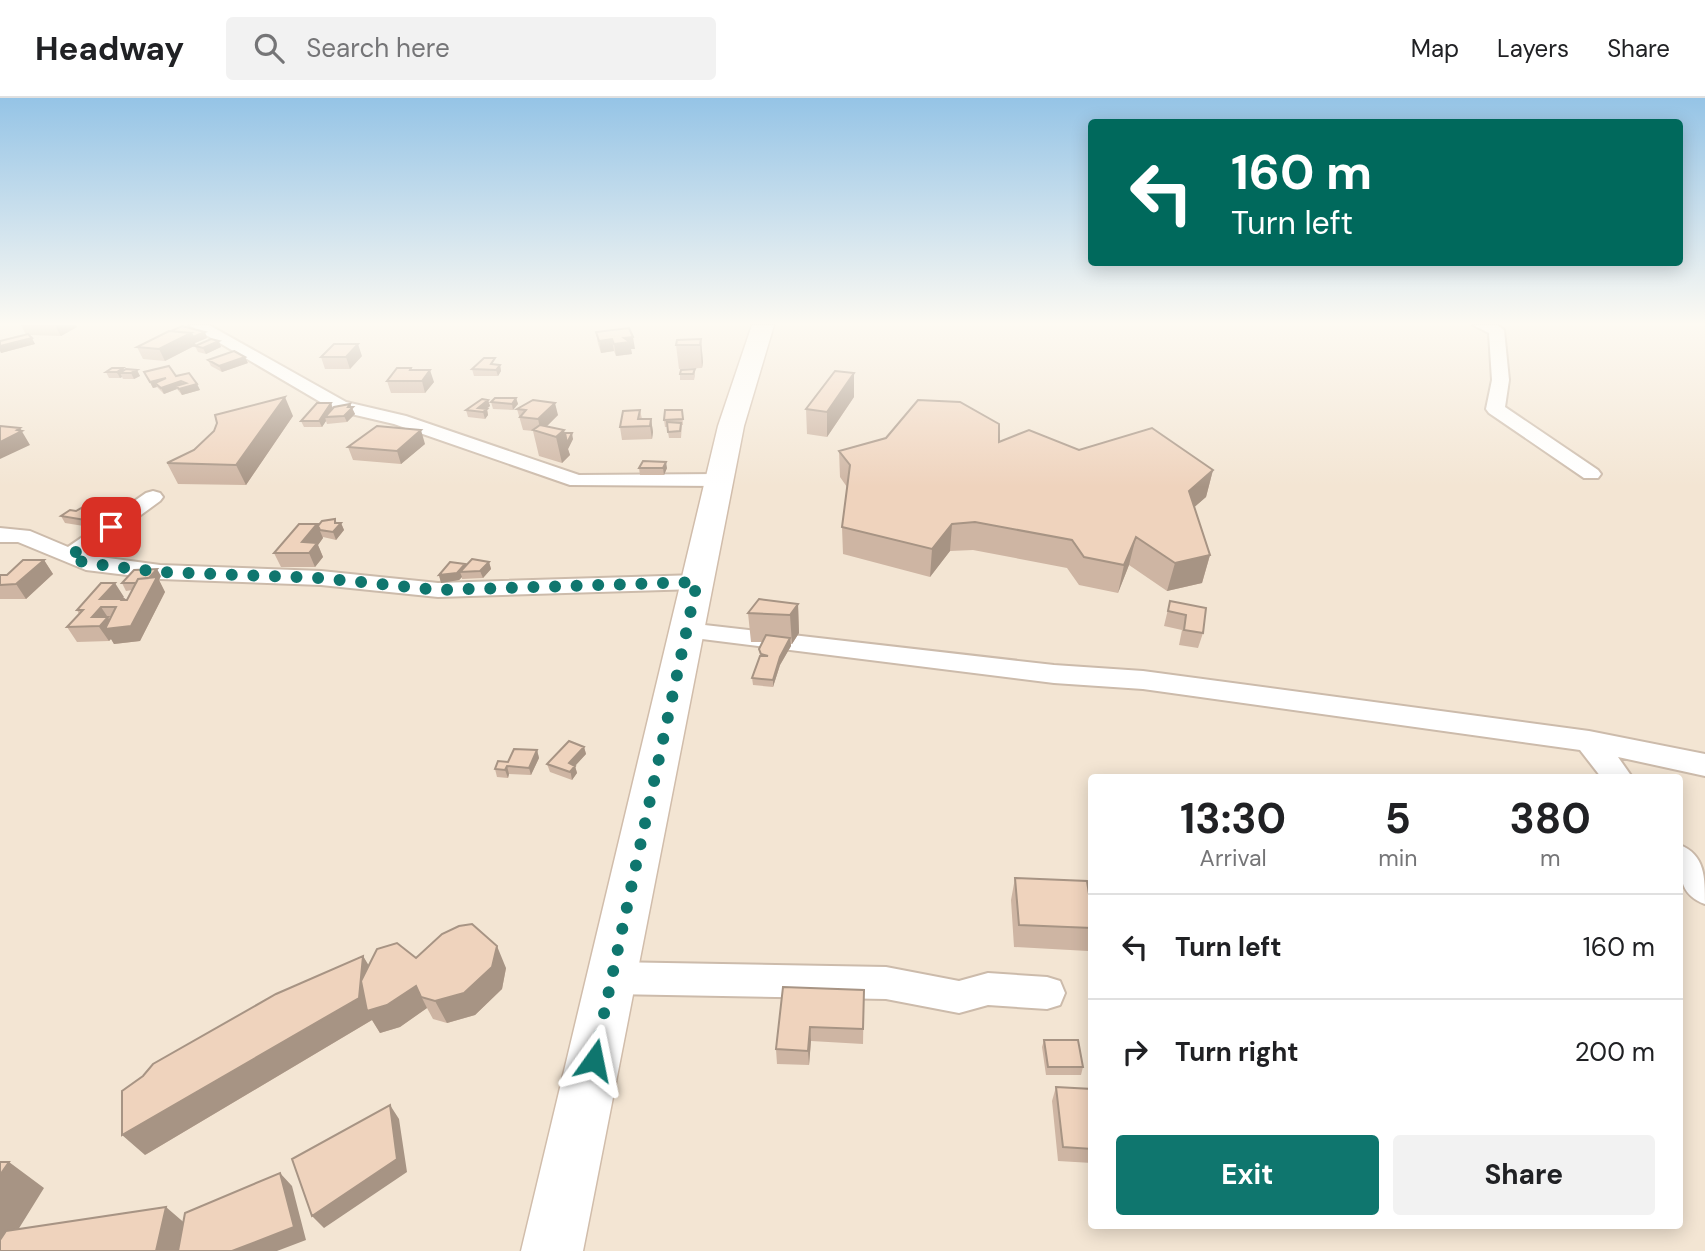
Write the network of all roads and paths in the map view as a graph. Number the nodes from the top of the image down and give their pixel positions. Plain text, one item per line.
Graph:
1 (292, 379) edge
2 (746, 379) edge
3 (1502, 379) edge
4 (1591, 474) dead end
5 (719, 480) junction
6 (153, 497) dead end
7 (0, 535) edge
8 (69, 557) junction
9 (697, 582) junction
10 (687, 631) junction
11 (1589, 741) junction
12 (1705, 765) edge
13 (1615, 774) edge
14 (1683, 862) edge
15 (1705, 890) edge
16 (611, 978) junction
17 (1047, 993) dead end
18 (552, 1251) edge

1 - 5 street
2 - 5 main road
3 - 4 street
5 - 9 main road
6 - 8 street
7 - 8 street
8 - 9 street
9 - 10 main road
10 - 11 street
10 - 16 main road
11 - 12 street
11 - 13 street
14 - 15 street
16 - 17 street
16 - 18 main road

